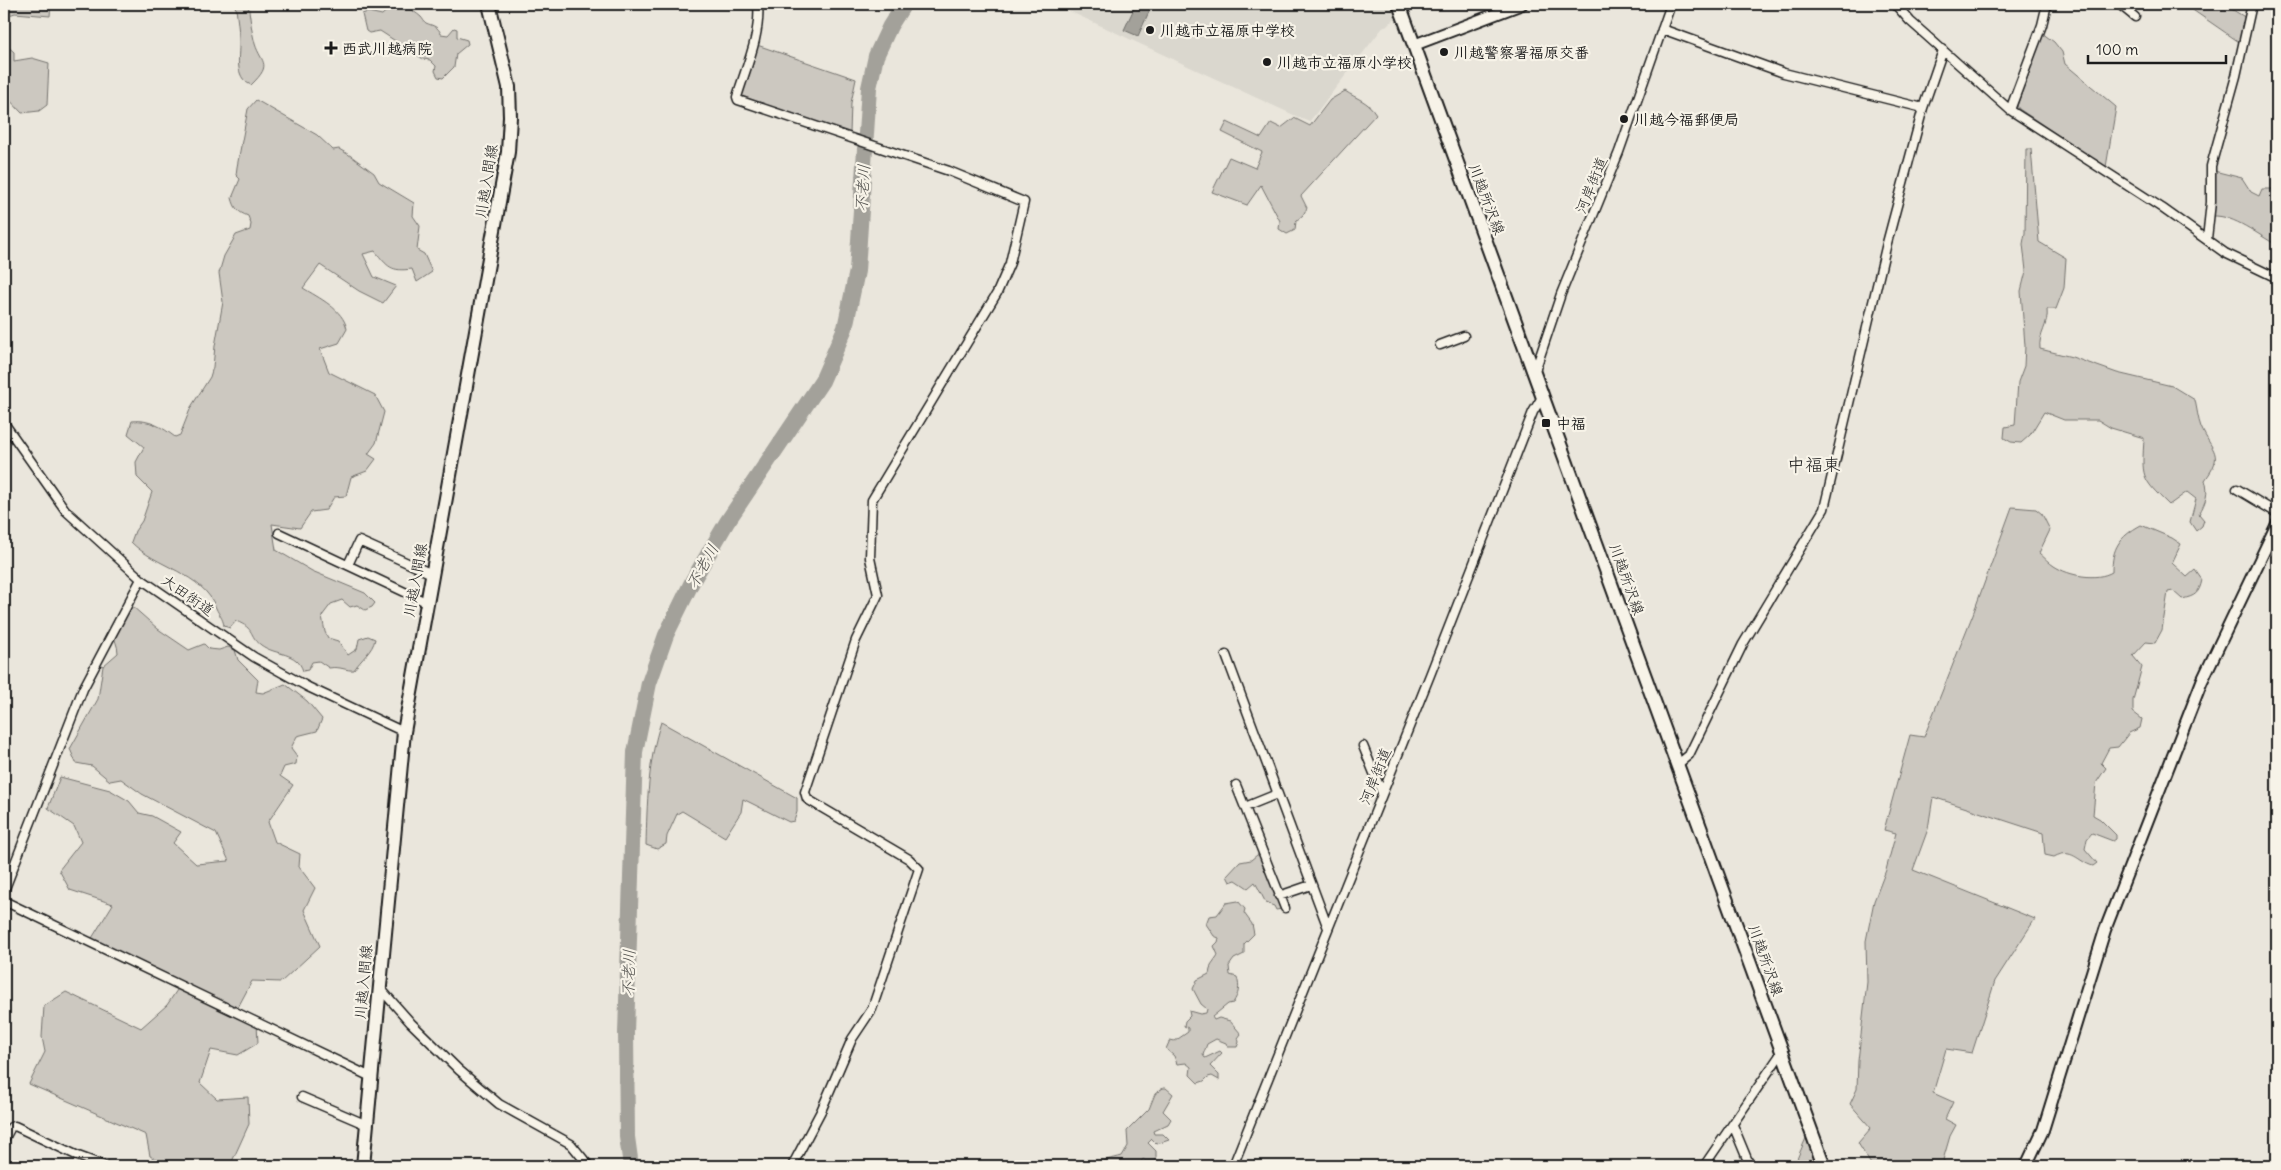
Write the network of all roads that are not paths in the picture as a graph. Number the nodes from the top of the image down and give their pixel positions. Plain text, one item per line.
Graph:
1 (490, 4) edge
2 (758, 4) edge
3 (1398, 4) edge
4 (1522, 4) edge
5 (1671, 4) edge
6 (1896, 4) edge
7 (2047, 4) edge
8 (2120, 4) edge
9 (2252, 4) edge
10 (2135, 17) dead end
11 (1662, 29) junction
12 (1414, 45) junction
13 (1943, 50) junction
14 (1923, 108) junction
15 (2010, 110) junction
16 (2207, 240) junction
17 (2277, 278) edge
18 (1464, 336) dead end
19 (1440, 345) dead end
20 (1534, 375) junction
21 (1542, 397) junction
22 (4, 423) edge
23 (2237, 489) dead end
24 (2277, 513) edge
25 (2277, 524) edge
26 (279, 533) dead end
27 (348, 565) junction
28 (432, 574) junction
29 (141, 579) junction
30 (428, 603) junction
31 (1226, 655) dead end
32 (404, 732) junction
33 (1363, 746) dead end
34 (1677, 765) junction
35 (1236, 785) dead end
36 (1382, 793) junction
37 (1277, 794) junction
38 (1245, 807) junction
39 (1311, 885) junction
40 (4, 891) edge
41 (1279, 896) junction
42 (4, 901) edge
43 (1285, 908) dead end
44 (1328, 928) junction
45 (379, 987) junction
46 (1782, 1052) junction
47 (371, 1077) junction
48 (302, 1097) dead end
49 (1733, 1124) junction
50 (367, 1126) junction
51 (4, 1140) edge
52 (105, 1166) edge
53 (363, 1166) edge
54 (589, 1166) edge
55 (792, 1166) edge
56 (1233, 1166) edge
57 (1704, 1166) edge
58 (1750, 1166) edge
59 (1824, 1166) edge
60 (2026, 1166) edge

1 - 28 main road, 川越入間線
2 - 55 street
3 - 12 main road, 川越所沢線
4 - 12 street
5 - 11 street, 河岸街道
6 - 13 street
7 - 15 street
8 - 10 street
9 - 16 street
11 - 14 street
11 - 20 street, 河岸街道
12 - 20 main road, 川越所沢線
13 - 14 street
13 - 15 street
14 - 34 street
15 - 16 street
16 - 17 street
18 - 19 street
20 - 21 main road, 川越所沢線
21 - 34 main road, 川越所沢線
21 - 36 street, 河岸街道
22 - 29 street, 大田街道
23 - 24 street
25 - 60 street
26 - 27 street
27 - 28 street
27 - 30 street
28 - 30 main road, 川越入間線
29 - 32 street, 大田街道
29 - 40 street
30 - 32 main road, 川越入間線
31 - 37 street
32 - 45 main road, 川越入間線
33 - 36 street
34 - 46 main road, 川越所沢線
35 - 38 street
36 - 44 street, 河岸街道
37 - 38 street
37 - 39 street
38 - 41 street
39 - 41 street
39 - 44 street
41 - 43 street
42 - 47 street
44 - 56 street, 河岸街道
45 - 47 main road, 川越入間線
45 - 54 street
46 - 49 street
46 - 59 main road, 川越所沢線
47 - 50 main road, 川越入間線
48 - 50 street
49 - 57 street
49 - 58 street
50 - 53 main road, 川越入間線
51 - 52 street

